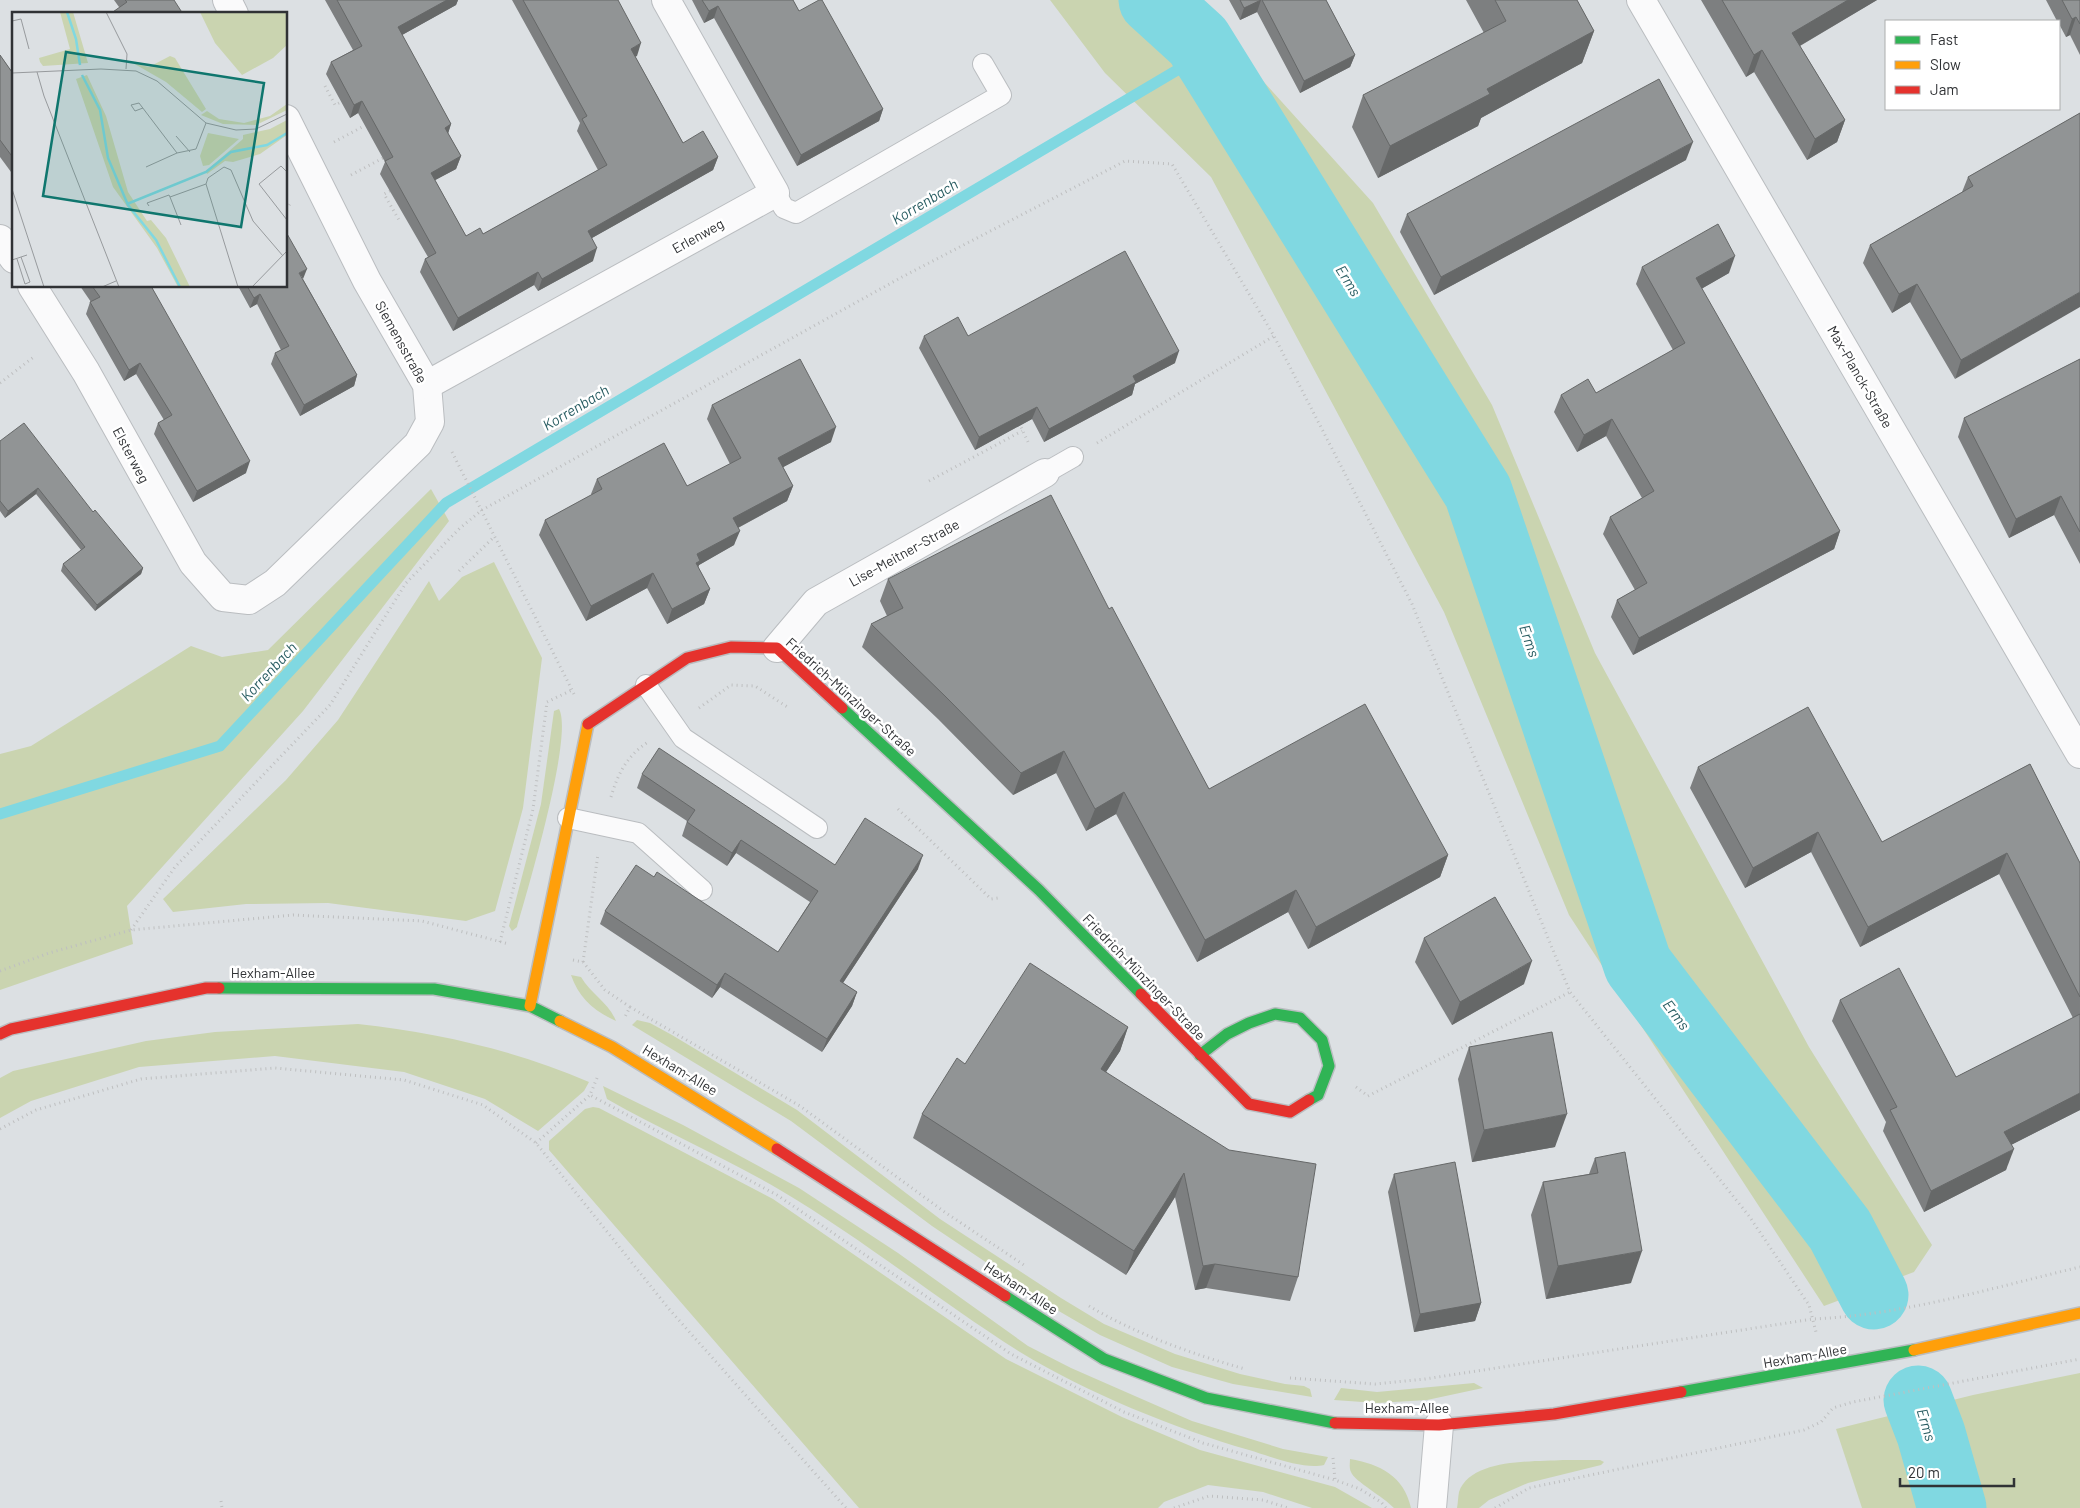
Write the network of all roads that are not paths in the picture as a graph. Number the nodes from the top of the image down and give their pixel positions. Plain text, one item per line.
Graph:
1 (228, 0) edge
2 (666, 0) edge
3 (1641, 0) edge
4 (233, 12) edge
5 (983, 64) dead end
6 (288, 123) edge
7 (775, 193) junction
8 (0, 239) edge
9 (12, 256) edge
10 (33, 288) edge
11 (427, 385) junction
12 (1073, 457) road end
13 (1045, 473) joint
14 (249, 600) joint
15 (777, 648) junction
16 (646, 685) junction
17 (2080, 754) edge
18 (568, 818) junction
19 (817, 828) dead end
20 (702, 890) dead end
21 (530, 1006) junction
22 (0, 1034) edge
23 (1200, 1055) junction
24 (2080, 1313) edge
25 (1440, 1425) junction
26 (1432, 1508) edge

1 - 4 street
2 - 7 street
3 - 17 street, Max-Planck-Straße
5 - 7 lane
6 - 11 street, Siemensstraße
7 - 11 street, Erlenweg
8 - 9 street
10 - 14 street, Elsterweg
11 - 14 street, Siemensstraße
12 - 13 lane
13 - 15 street, Lise-Meitner-Straße
15 - 16 main road, Friedrich-Münzinger-Straße
15 - 23 main road, Friedrich-Münzinger-Straße
16 - 18 main road, Friedrich-Münzinger-Straße
16 - 19 lane
18 - 20 lane
18 - 21 main road, Friedrich-Münzinger-Straße
21 - 22 main road, Hexham-Allee
21 - 25 main road, Hexham-Allee
23 - 23 main road, Friedrich-Münzinger-Straße
24 - 25 main road, Hexham-Allee
25 - 26 street

